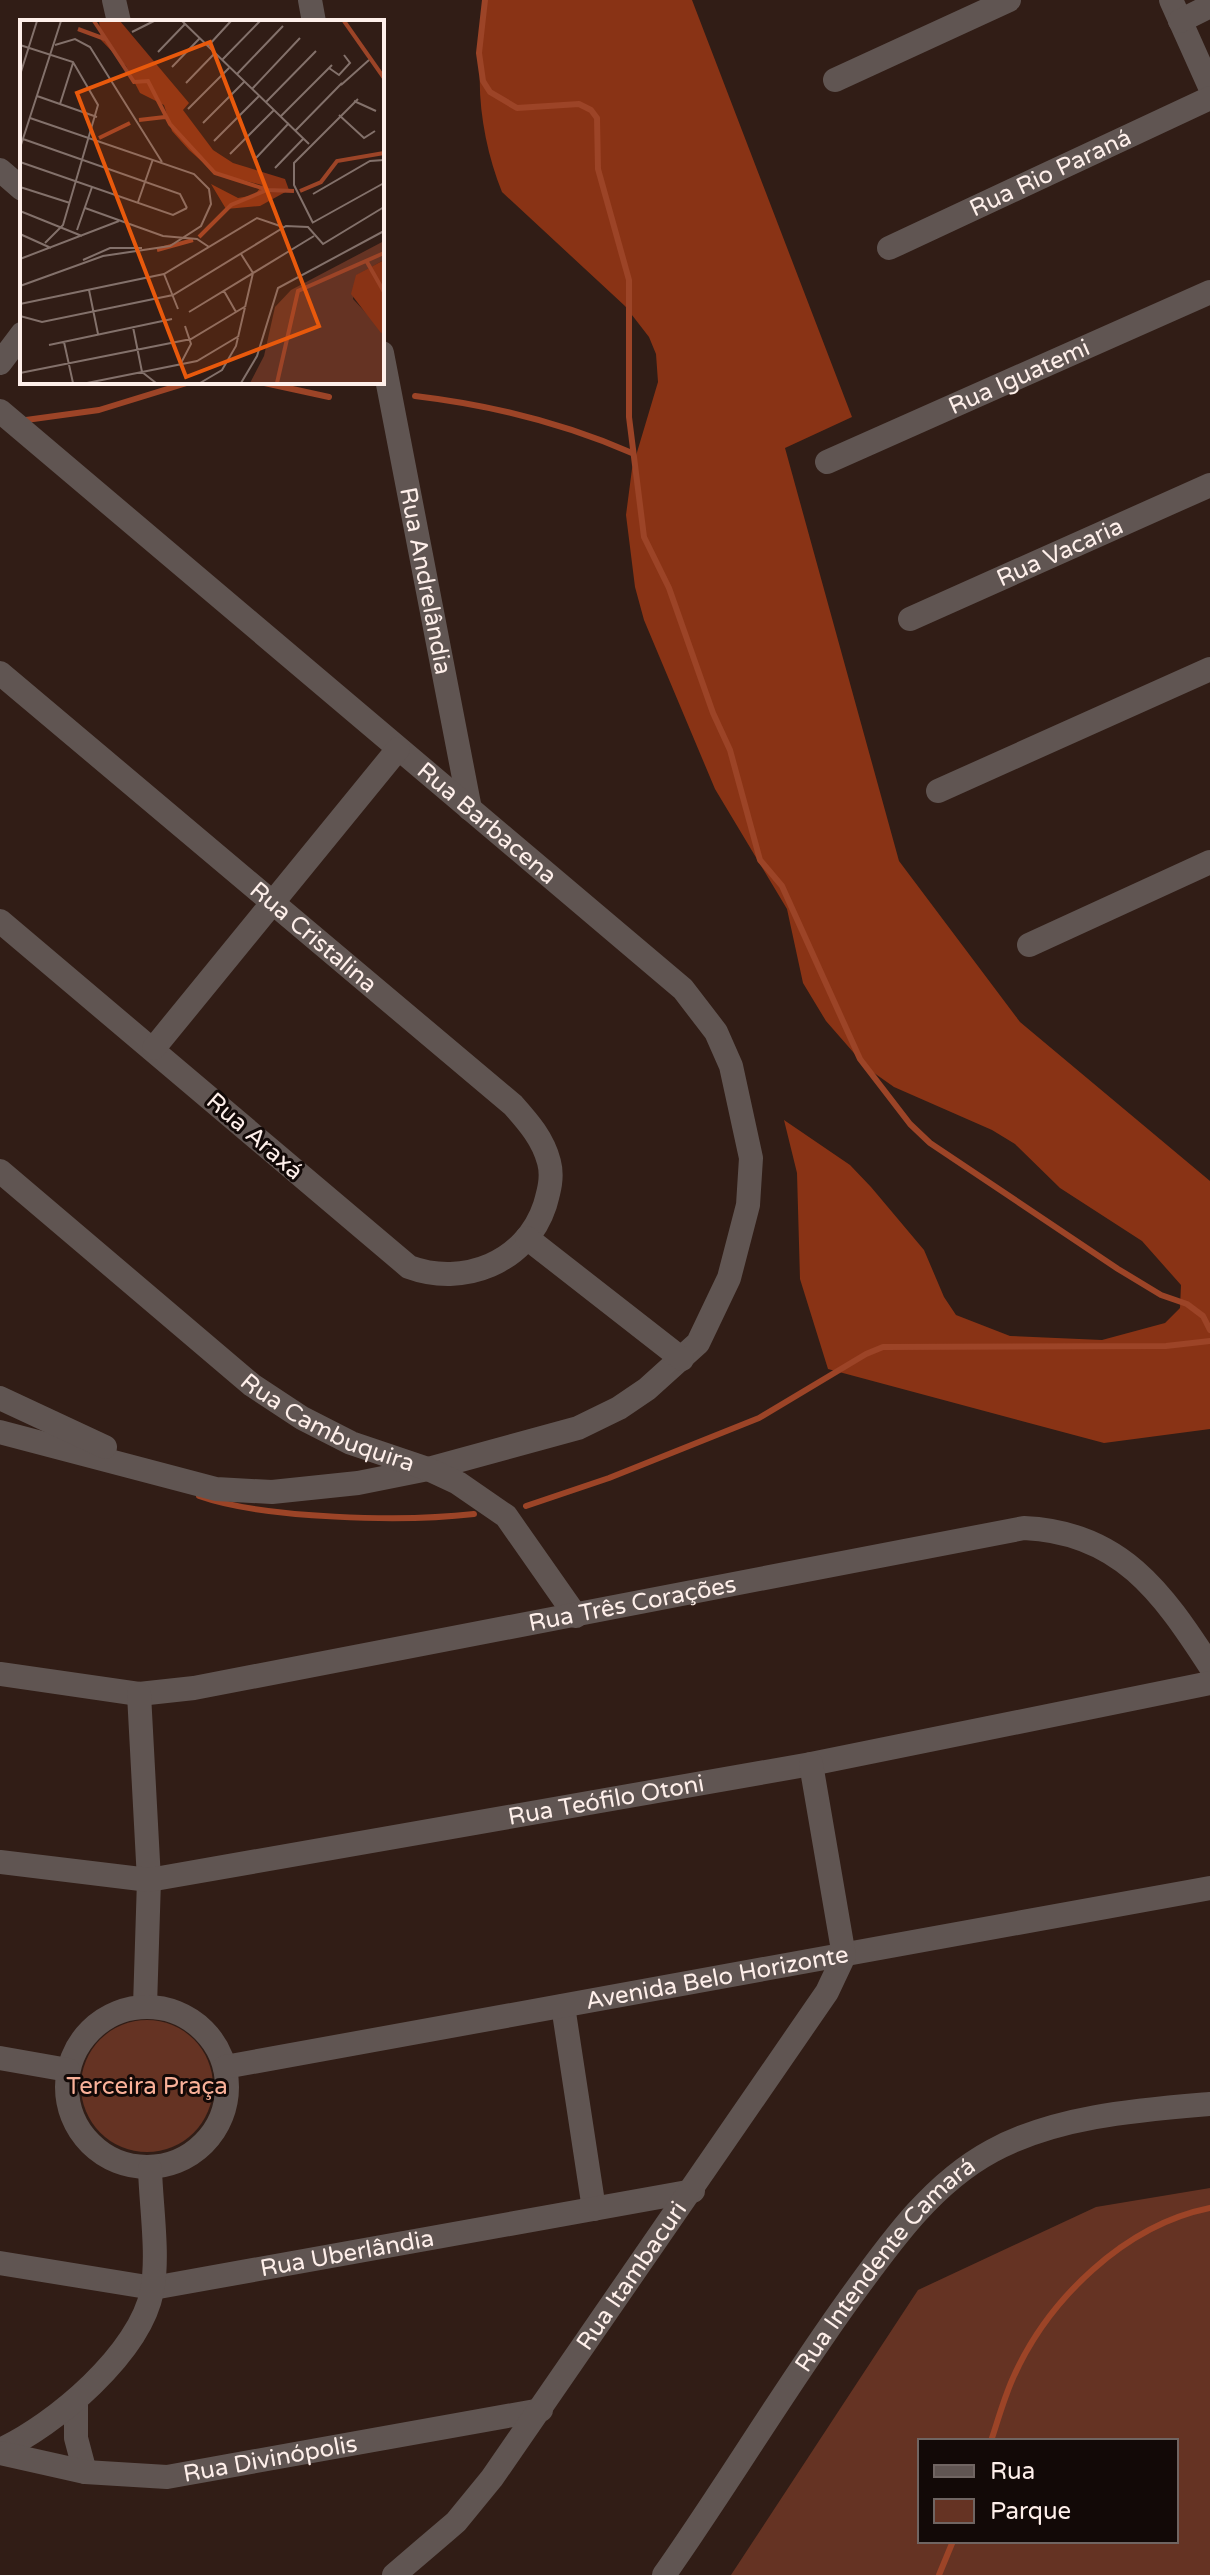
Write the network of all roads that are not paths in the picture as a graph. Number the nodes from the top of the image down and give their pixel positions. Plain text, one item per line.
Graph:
1 (114, 0) edge
2 (310, 0) edge
3 (1009, 0) edge
4 (1210, 6) edge
5 (1175, 10) edge
6 (119, 20) edge
7 (314, 20) edge
8 (835, 80) dead end
9 (1210, 87) edge
10 (1210, 98) edge
11 (0, 170) edge
12 (20, 187) edge
13 (889, 248) dead end
14 (1210, 292) edge
15 (20, 337) edge
16 (0, 363) edge
17 (384, 363) edge
18 (0, 411) edge
19 (827, 462) dead end
20 (1210, 485) edge
21 (910, 619) dead end
22 (1210, 669) edge
23 (0, 673) edge
24 (398, 749) junction
25 (938, 791) dead end
26 (470, 809) junction
27 (1210, 862) edge
28 (272, 901) junction
29 (0, 921) edge
30 (1029, 945) dead end
31 (154, 1048) junction
32 (0, 1171) edge
33 (527, 1238) junction
34 (690, 1351) junction
35 (0, 1398) edge
36 (0, 1432) edge
37 (428, 1469) junction
38 (154, 1471) junction
39 (576, 1616) junction
40 (1210, 1666) edge
41 (0, 1674) edge
42 (1210, 1683) edge
43 (139, 1694) junction
44 (811, 1764) junction
45 (0, 1862) edge
46 (149, 1880) junction
47 (1210, 1888) edge
48 (844, 1956) junction
49 (145, 2006) junction
50 (563, 2006) junction
51 (0, 2058) edge
52 (225, 2067) junction
53 (68, 2070) junction
54 (1210, 2104) edge
55 (150, 2169) junction
56 (693, 2191) junction
57 (594, 2209) junction
58 (0, 2263) edge
59 (153, 2288) junction
60 (76, 2401) junction
61 (541, 2410) junction
62 (0, 2452) edge
63 (85, 2472) junction
64 (394, 2575) edge
65 (664, 2575) edge

1 - 6 street
2 - 7 street
3 - 8 street
4 - 5 street
5 - 9 street
10 - 13 street, Rua Rio Paraná
11 - 12 street
14 - 19 street, Rua Iguatemi
15 - 16 street
17 - 26 street, Rua Andrelândia
18 - 24 street, Rua Barbacena
20 - 21 street, Rua Vacaria
22 - 25 street
23 - 28 street, Rua Cristalina
24 - 26 street, Rua Barbacena
24 - 28 street
26 - 34 street, Rua Barbacena
27 - 30 street
28 - 31 street
28 - 33 street, Rua Cristalina
29 - 31 street, Rua Araxá
31 - 33 street, Rua Araxá
32 - 37 street, Rua Cambuquira
33 - 34 street
34 - 37 street, Rua Cambuquira
35 - 38 street
36 - 38 street
37 - 38 street
37 - 39 street
39 - 40 street, Rua Três Corações
39 - 43 street, Rua Três Corações
41 - 43 street, Rua Três Corações
42 - 44 street, Rua Teófilo Otoni
43 - 46 street
44 - 46 street, Rua Teófilo Otoni
44 - 48 street
45 - 46 street, Rua Teófilo Otoni
46 - 49 street
47 - 48 street, Avenida Belo Horizonte
48 - 50 street, Avenida Belo Horizonte
48 - 56 street, Rua Itambacuri
49 - 52 street
49 - 53 street
50 - 52 street, Avenida Belo Horizonte
50 - 57 street
51 - 53 street
52 - 55 street
53 - 55 street
54 - 65 street, Rua Intendente Camará
55 - 59 street
56 - 57 street, Rua Uberlândia
56 - 61 street, Rua Itambacuri
57 - 59 street, Rua Uberlândia
58 - 59 street, Rua Uberlândia
59 - 60 street
60 - 62 street
60 - 63 street
61 - 63 street, Rua Divinópolis
61 - 64 street, Rua Itambacuri
62 - 63 street, Rua Divinópolis

